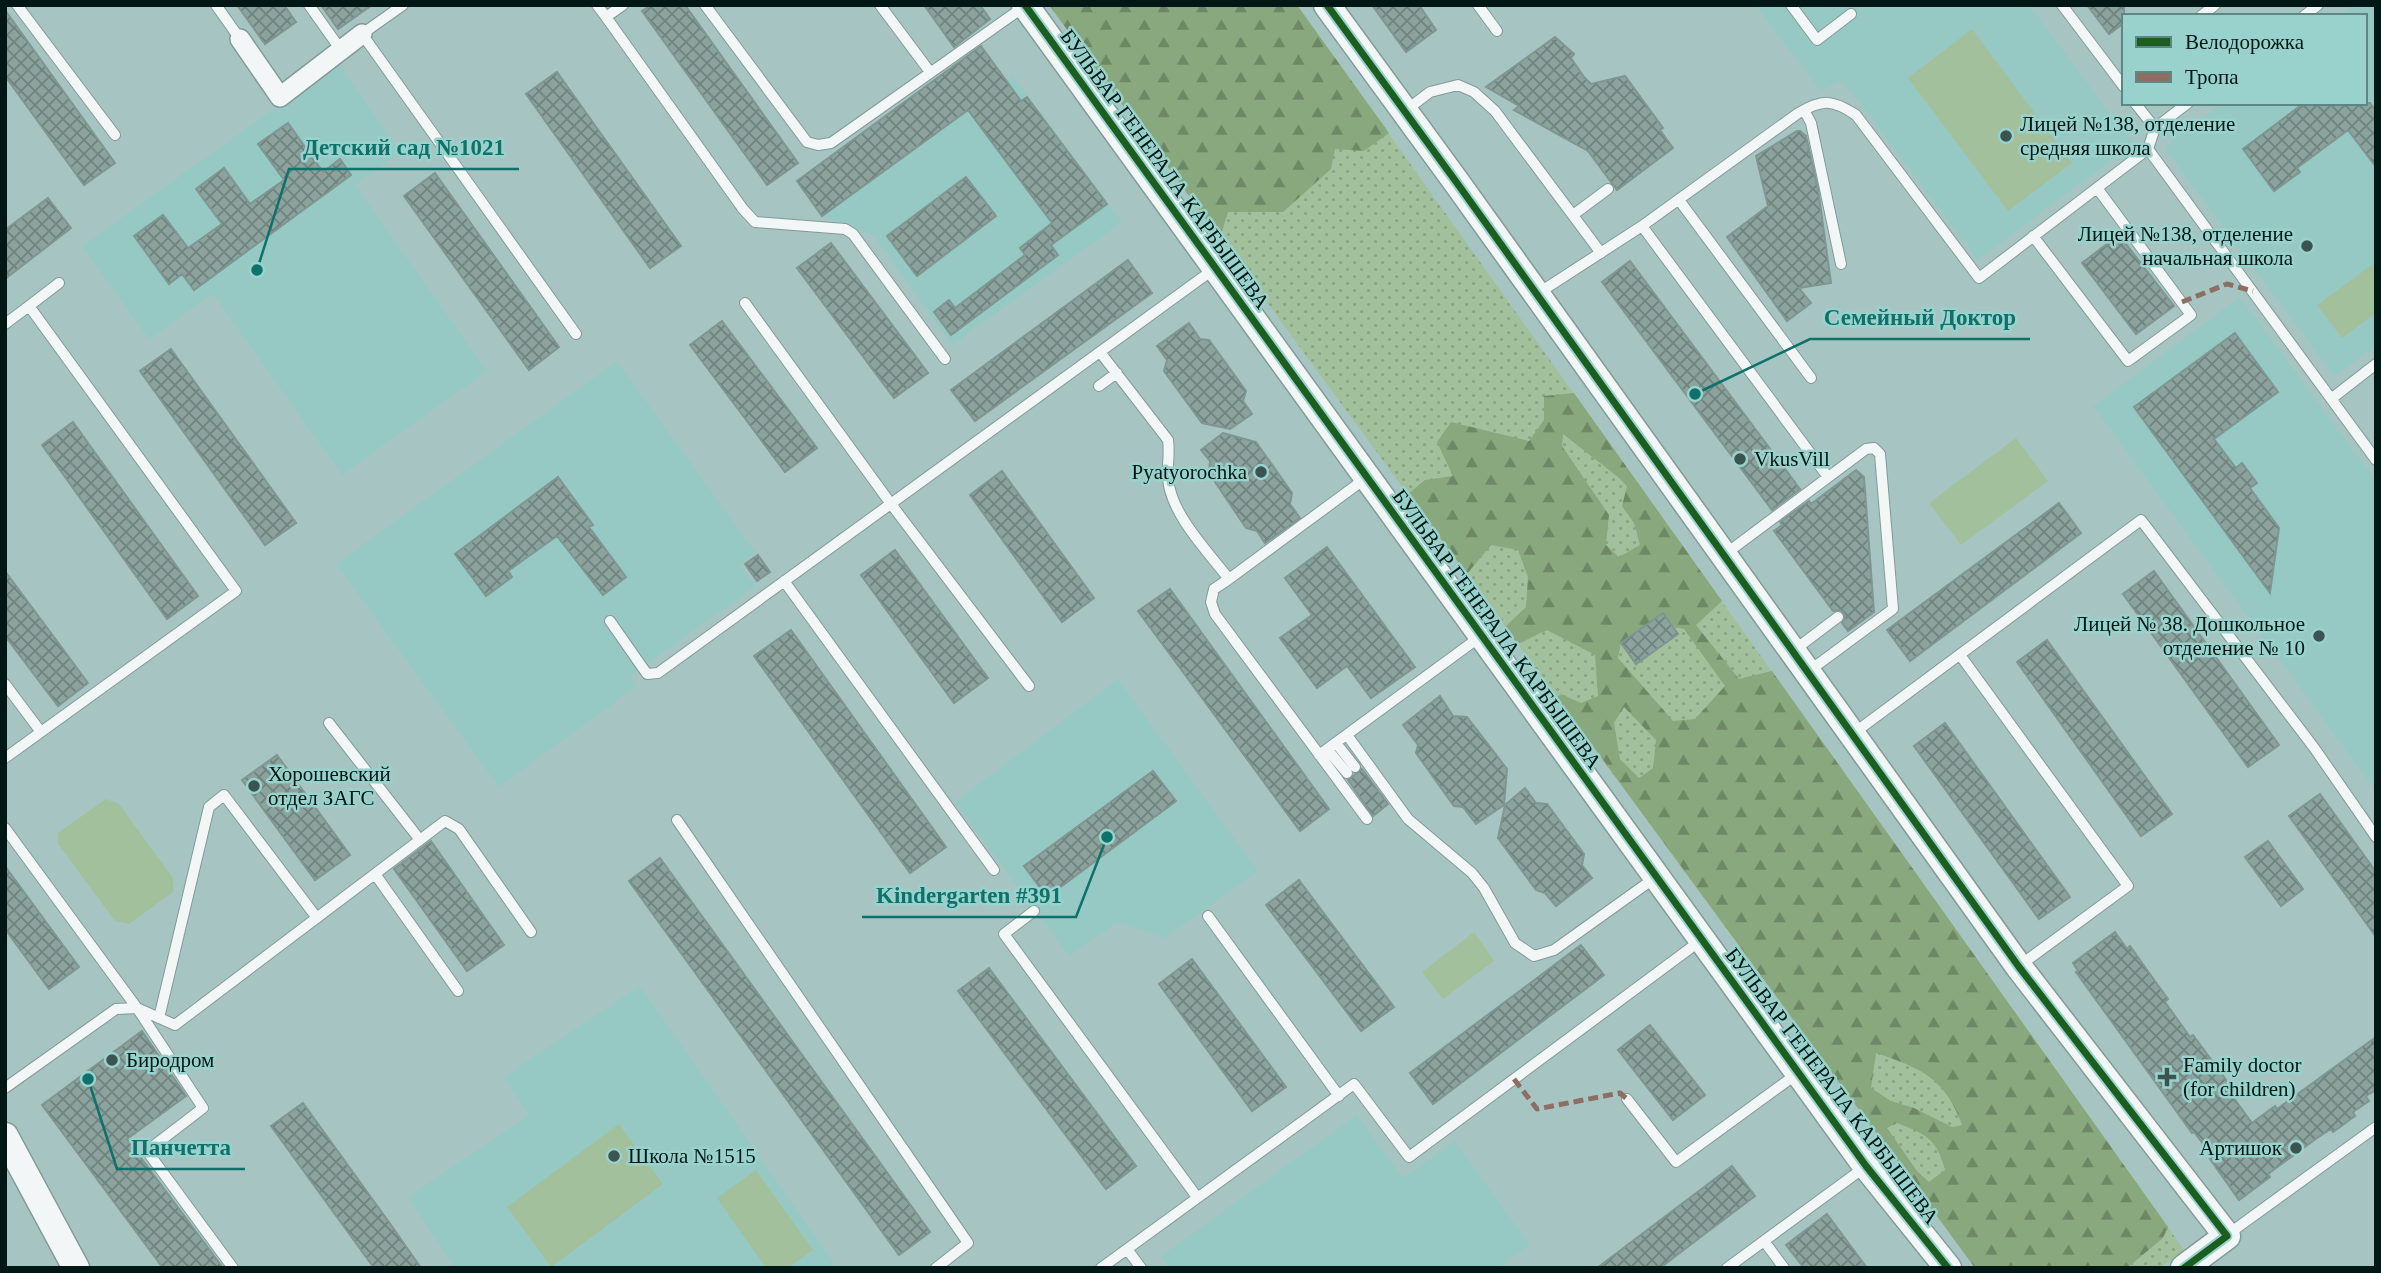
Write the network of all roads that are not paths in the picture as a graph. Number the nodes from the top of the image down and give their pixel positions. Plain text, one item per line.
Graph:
1 (17, 5) edge
2 (216, 5) edge
3 (309, 5) edge
4 (403, 5) edge
5 (597, 5) edge
6 (624, 5) edge
7 (705, 5) edge
8 (880, 5) edge
9 (1025, 5) edge
10 (1327, 5) edge
11 (1478, 5) edge
12 (1791, 5) edge
13 (2062, 5) edge
14 (1851, 14) dead end
15 (606, 17) junction
16 (1497, 31) dead end
17 (362, 34) junction
18 (240, 39) joint
19 (341, 50) junction
20 (930, 72) junction
21 (2120, 75) edge
22 (2137, 105) edge
23 (2185, 105) edge
24 (1804, 110) junction
25 (1405, 111) junction
26 (2155, 128) junction
27 (115, 135) dead end
28 (2148, 149) junction
29 (2097, 188) junction
30 (1608, 189) dead end
31 (1679, 200) junction
32 (1573, 215) junction
33 (1642, 226) junction
34 (2033, 236) junction
35 (1601, 253) junction
36 (1841, 264) dead end
37 (1214, 268) junction
38 (59, 283) dead end
39 (1537, 295) junction
40 (745, 303) dead end
41 (29, 306) junction
42 (5, 324) edge
43 (576, 334) dead end
44 (1100, 352) junction
45 (945, 359) dead end
46 (2376, 364) edge
47 (1116, 373) junction
48 (1811, 377) dead end
49 (1099, 386) dead end
50 (2331, 399) junction
51 (2376, 460) edge
52 (1828, 477) junction
53 (1366, 478) junction
54 (891, 504) junction
55 (1724, 555) junction
56 (1229, 579) junction
57 (784, 581) junction
58 (1838, 617) dead end
59 (610, 621) dead end
60 (1481, 636) junction
61 (1960, 654) junction
62 (1800, 662) junction
63 (5, 684) edge
64 (1029, 686) dead end
65 (329, 723) dead end
66 (41, 732) junction
67 (1852, 734) junction
68 (1347, 735) junction
69 (1327, 749) junction
70 (5, 758) edge
71 (1351, 770) dead end
72 (1367, 819) dead end
73 (677, 820) dead end
74 (5, 828) edge
75 (2376, 837) edge
76 (420, 840) junction
77 (994, 870) dead end
78 (375, 874) junction
79 (1656, 877) junction
80 (1034, 911) dead end
81 (1208, 916) dead end
82 (317, 918) junction
83 (531, 932) dead end
84 (1702, 939) junction
85 (2019, 967) junction
86 (458, 991) dead end
87 (137, 1008) junction
88 (159, 1018) junction
89 (1798, 1073) junction
90 (5, 1088) edge
91 (1339, 1096) junction
92 (1627, 1099) dead end
93 (2376, 1127) edge
94 (5, 1136) edge
95 (1866, 1166) junction
96 (5, 1176) edge
97 (1198, 1197) junction
98 (2227, 1236) junction
99 (1764, 1241) junction
100 (1127, 1249) junction
101 (75, 1268) edge
102 (233, 1268) edge
103 (936, 1268) edge
104 (1101, 1268) edge
105 (1141, 1268) edge
106 (1727, 1268) edge
107 (1784, 1268) edge
108 (1948, 1268) edge
109 (2184, 1268) edge

1 - 27 lane
2 - 18 lane
3 - 19 lane
4 - 17 lane
5 - 15 lane
6 - 15 lane
7 - 20 lane
8 - 20 lane
9 - 20 lane
9 - 37 street, БУЛЬВАР ГЕНЕРАЛА КАРБЫШЕВА
10 - 25 street
11 - 16 lane
12 - 14 lane
13 - 21 lane
15 - 45 lane
17 - 19 street
17 - 43 lane
18 - 19 street
22 - 26 lane
23 - 26 lane
24 - 31 lane
24 - 34 lane
24 - 36 lane
25 - 32 lane
25 - 39 street
26 - 28 lane
28 - 29 lane
28 - 50 lane
29 - 34 lane
29 - 34 lane
30 - 32 lane
31 - 33 lane
31 - 48 lane
32 - 35 lane
33 - 35 lane
33 - 52 lane
35 - 39 lane
37 - 44 lane
37 - 53 street, БУЛЬВАР ГЕНЕРАЛА КАРБЫШЕВА
38 - 41 lane
39 - 55 street
40 - 54 lane
41 - 42 lane
41 - 66 lane
44 - 47 lane
44 - 54 lane
46 - 50 lane
47 - 49 lane
47 - 56 lane
50 - 51 lane
52 - 55 lane
52 - 62 lane
53 - 56 lane
53 - 60 street, БУЛЬВАР ГЕНЕРАЛА КАРБЫШЕВА
54 - 57 lane
54 - 64 lane
55 - 62 street
56 - 69 lane
57 - 59 lane
57 - 77 lane
58 - 62 lane
60 - 68 lane
60 - 79 street, БУЛЬВАР ГЕНЕРАЛА КАРБЫШЕВА
61 - 67 lane
61 - 75 lane
61 - 85 lane
62 - 67 street
63 - 66 lane
65 - 76 lane
66 - 70 lane
67 - 85 street
68 - 69 lane
68 - 79 lane
69 - 71 lane
69 - 72 lane
73 - 103 lane
74 - 87 lane
76 - 78 lane
76 - 83 lane
78 - 82 lane
78 - 86 lane
79 - 84 street, БУЛЬВАР ГЕНЕРАЛА КАРБЫШЕВА
80 - 97 lane
81 - 91 lane
82 - 88 lane
82 - 88 lane
84 - 89 street, БУЛЬВАР ГЕНЕРАЛА КАРБЫШЕВА
84 - 91 lane
85 - 98 street
87 - 88 lane
87 - 90 lane
87 - 102 lane
89 - 92 lane
89 - 95 street, БУЛЬВАР ГЕНЕРАЛА КАРБЫШЕВА
91 - 97 lane
93 - 98 lane
94 - 101 street
95 - 99 lane
95 - 108 street, БУЛЬВАР ГЕНЕРАЛА КАРБЫШЕВА
96 - 101 street
97 - 100 lane
98 - 109 street
99 - 106 lane
99 - 107 lane
100 - 104 lane
100 - 105 lane

